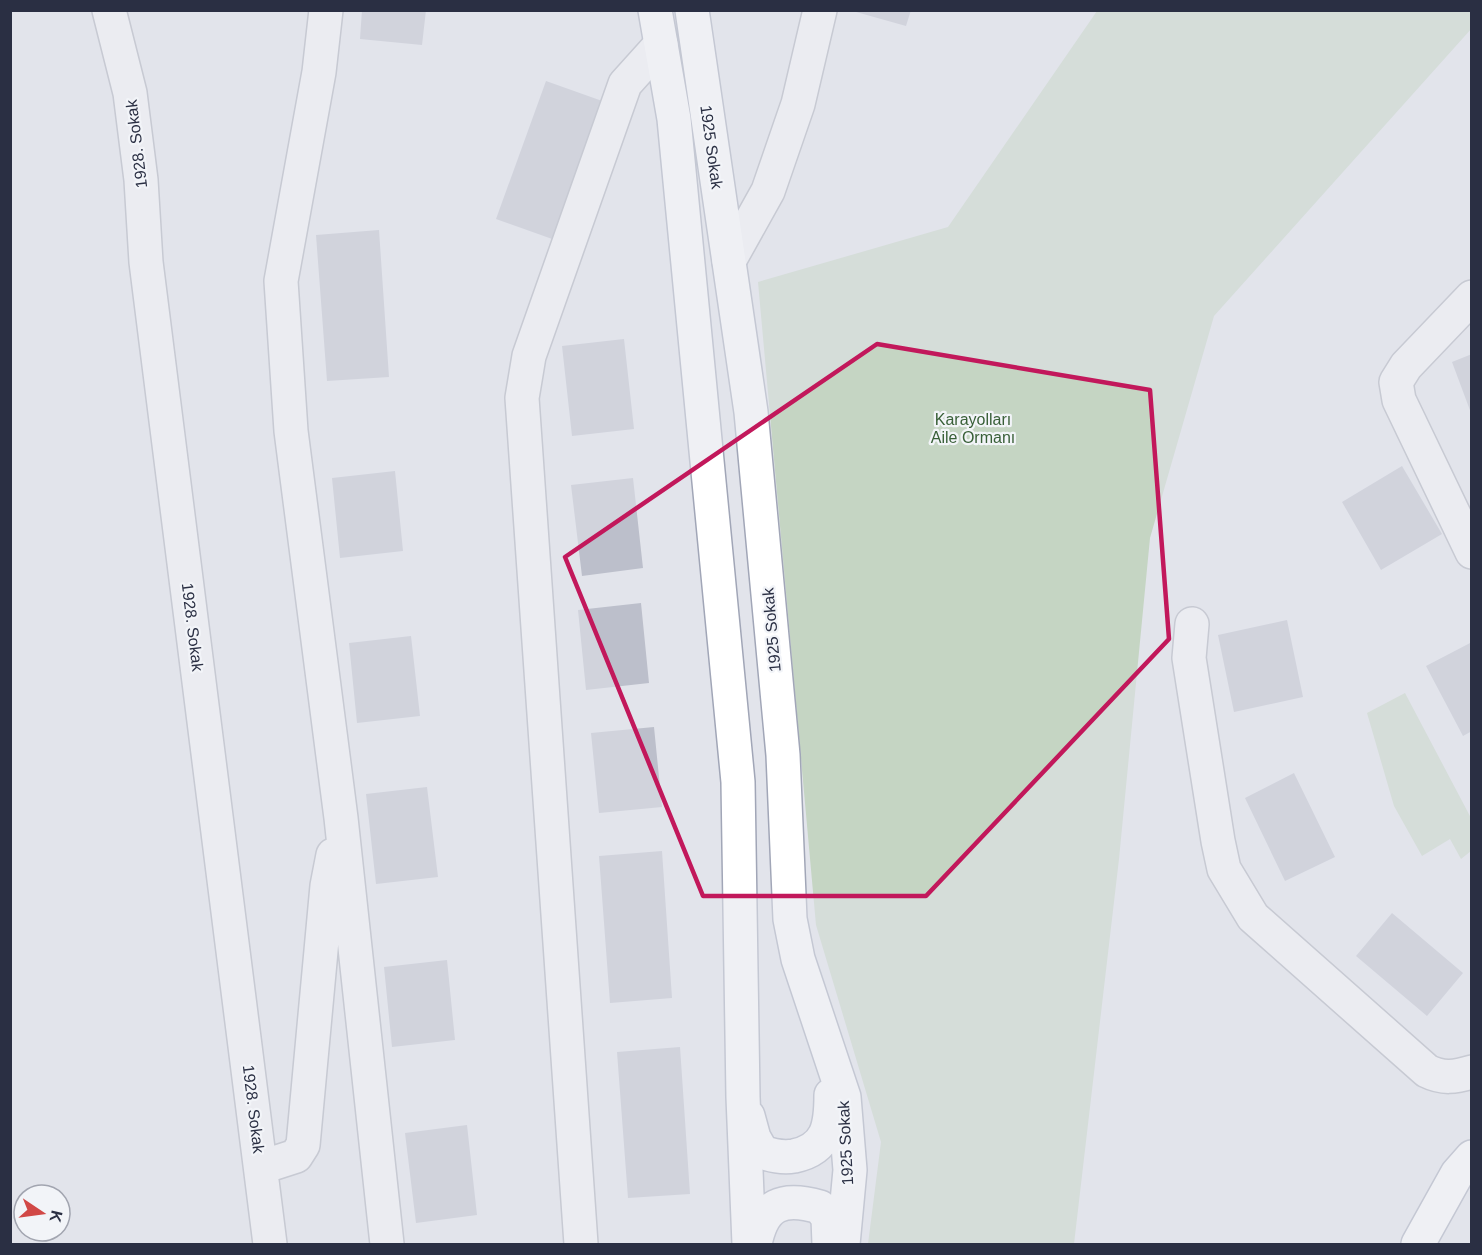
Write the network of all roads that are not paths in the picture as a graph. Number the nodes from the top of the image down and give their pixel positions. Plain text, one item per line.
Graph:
1 (109, 10) edge
2 (326, 10) edge
3 (655, 10) edge
4 (692, 10) edge
5 (820, 10) edge
6 (661, 44) junction
7 (729, 261) junction
8 (1472, 297) edge
9 (1472, 552) edge
10 (1192, 624) dead end
11 (341, 818) junction
12 (819, 1022) junction
13 (1472, 1072) edge
14 (743, 1097) junction
15 (1472, 1157) edge
16 (262, 1167) junction
17 (270, 1245) edge
18 (387, 1245) edge
19 (581, 1245) edge
20 (749, 1245) edge
21 (755, 1245) edge
22 (829, 1245) edge
23 (843, 1245) edge
24 (1418, 1245) edge

1 - 16 street, 1928. Sokak
2 - 11 street
3 - 6 main road, 1925 Sokak
4 - 7 main road, 1925 Sokak
5 - 7 street
6 - 14 main road, 1925 Sokak
6 - 19 street
7 - 12 main road, 1925 Sokak
8 - 9 street
10 - 13 street
11 - 16 street
11 - 18 street
12 - 14 main road
12 - 23 main road, 1925 Sokak
14 - 20 main road, 1925 Sokak
15 - 24 main road
16 - 17 street, 1928. Sokak
21 - 22 main road

